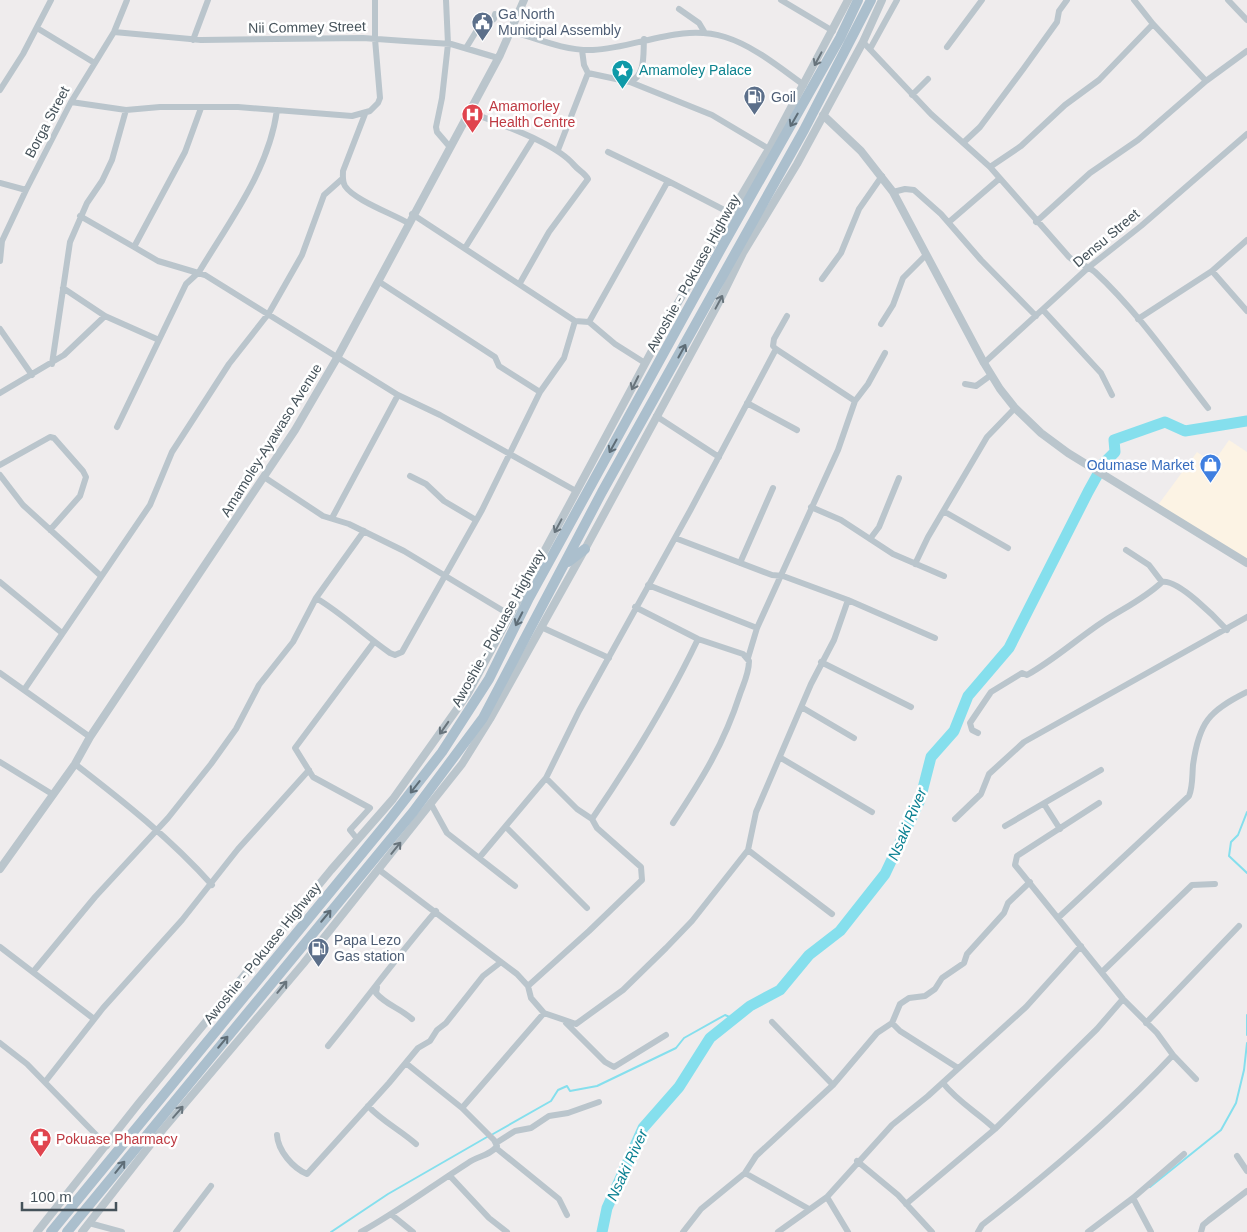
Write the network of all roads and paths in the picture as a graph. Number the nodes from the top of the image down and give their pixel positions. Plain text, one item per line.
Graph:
1 (51, 0) edge
2 (127, 0) edge
3 (208, 0) edge
4 (375, 0) edge
5 (446, 0) edge
6 (524, 0) edge
7 (781, 0) edge
8 (848, 0) edge
9 (858, 0) edge
10 (871, 0) edge
11 (882, 0) edge
12 (897, 0) edge
13 (982, 0) edge
14 (1067, 0) edge
15 (1134, 0) edge
16 (1228, 0) edge
17 (679, 9) dead end
18 (495, 14) dead end
19 (1247, 20) edge
20 (1153, 24) junction
21 (37, 28) junction
22 (511, 31) junction
23 (833, 31) junction
24 (114, 32) junction
25 (705, 33) junction
26 (375, 39) junction
27 (644, 39) junction
28 (193, 40) junction
29 (863, 42) junction
30 (448, 44) junction
31 (947, 47) dead end
32 (466, 48) junction
33 (870, 49) junction
34 (582, 50) junction
35 (1247, 51) edge
36 (498, 58) junction
37 (93, 62) junction
38 (588, 73) junction
39 (928, 79) dead end
40 (1206, 81) junction
41 (630, 82) junction
42 (804, 84) junction
43 (0, 90) edge
44 (912, 95) junction
45 (71, 102) junction
46 (201, 108) junction
47 (126, 110) junction
48 (277, 110) junction
49 (468, 111) junction
50 (365, 114) junction
51 (823, 115) junction
52 (1247, 134) edge
53 (533, 139) junction
54 (964, 142) junction
55 (449, 146) junction
56 (769, 149) junction
57 (558, 150) junction
58 (608, 152) dead end
59 (990, 167) junction
60 (882, 176) junction
61 (342, 179) junction
62 (999, 179) junction
63 (0, 182) edge
64 (668, 182) junction
65 (26, 190) junction
66 (893, 192) junction
67 (739, 199) joint
68 (412, 214) junction
69 (735, 215) junction
70 (80, 216) junction
71 (408, 222) junction
72 (949, 222) junction
73 (1036, 222) junction
74 (1247, 240) edge
75 (134, 247) junction
76 (465, 248) junction
77 (926, 255) junction
78 (0, 261) edge
79 (1089, 267) junction
80 (1212, 271) junction
81 (199, 272) junction
82 (822, 279) dead end
83 (378, 281) junction
84 (520, 283) junction
85 (63, 288) junction
86 (1043, 310) junction
87 (1247, 311) edge
88 (269, 313) junction
89 (105, 316) junction
90 (787, 316) dead end
91 (1036, 316) junction
92 (1138, 319) junction
93 (575, 320) junction
94 (589, 322) junction
95 (881, 324) dead end
96 (0, 329) edge
97 (159, 340) junction
98 (776, 349) junction
99 (885, 353) dead end
100 (337, 358) junction
101 (984, 363) junction
102 (52, 364) junction
103 (645, 364) junction
104 (32, 375) junction
105 (991, 375) junction
106 (965, 384) dead end
107 (540, 392) junction
108 (0, 393) edge
109 (398, 395) junction
110 (1112, 395) dead end
111 (855, 401) junction
112 (747, 403) junction
113 (1015, 408) junction
114 (1208, 408) dead end
115 (656, 416) junction
116 (117, 427) dead end
117 (796, 430) dead end
118 (509, 454) junction
119 (719, 457) junction
120 (0, 464) edge
121 (0, 476) edge
122 (410, 476) dead end
123 (264, 477) junction
124 (899, 478) dead end
125 (773, 488) dead end
126 (576, 491) junction
127 (812, 507) junction
128 (945, 512) junction
129 (332, 518) junction
130 (476, 520) junction
131 (50, 530) junction
132 (364, 531) junction
133 (676, 538) junction
134 (870, 539) junction
135 (1008, 548) dead end
136 (585, 549) junction
137 (1126, 550) dead end
138 (740, 563) junction
139 (1247, 563) edge
140 (916, 564) junction
141 (565, 565) junction
142 (446, 575) junction
143 (101, 576) junction
144 (783, 576) junction
145 (944, 576) dead end
146 (0, 582) edge
147 (1162, 582) junction
148 (648, 585) junction
149 (316, 598) junction
150 (848, 600) junction
151 (636, 607) junction
152 (510, 615) junction
153 (1247, 617) edge
154 (541, 627) junction
155 (757, 628) junction
156 (1227, 630) junction
157 (62, 633) junction
158 (935, 638) dead end
159 (698, 639) junction
160 (374, 642) junction
161 (609, 658) junction
162 (748, 658) junction
163 (821, 662) junction
164 (0, 673) edge
165 (24, 690) junction
166 (1247, 692) edge
167 (911, 707) dead end
168 (803, 708) junction
169 (978, 732) dead end
170 (90, 737) junction
171 (854, 738) dead end
172 (780, 758) junction
173 (0, 762) edge
174 (74, 764) junction
175 (309, 770) junction
176 (1101, 770) dead end
177 (546, 778) junction
178 (52, 794) junction
179 (1099, 803) dead end
180 (431, 804) junction
181 (1044, 804) junction
182 (872, 812) dead end
183 (592, 819) junction
184 (955, 819) dead end
185 (673, 823) dead end
186 (386, 824) junction
187 (1005, 826) dead end
188 (506, 827) junction
189 (1060, 828) junction
190 (156, 830) junction
191 (393, 836) junction
192 (358, 840) junction
193 (748, 850) junction
194 (479, 858) junction
195 (378, 869) junction
196 (0, 870) edge
197 (1030, 882) junction
198 (1215, 884) dead end
199 (212, 885) junction
200 (516, 886) dead end
201 (587, 908) dead end
202 (436, 911) junction
203 (832, 914) dead end
204 (1059, 917) junction
205 (1239, 926) dead end
206 (1081, 946) junction
207 (0, 947) edge
208 (501, 962) junction
209 (1102, 971) junction
210 (33, 972) junction
211 (528, 986) junction
212 (377, 987) junction
213 (1123, 999) junction
214 (544, 1013) junction
215 (94, 1019) junction
216 (412, 1019) dead end
217 (565, 1022) junction
218 (772, 1022) dead end
219 (892, 1023) junction
220 (1146, 1023) junction
221 (666, 1035) dead end
222 (0, 1043) edge
223 (328, 1046) dead end
224 (1173, 1055) junction
225 (407, 1064) junction
226 (958, 1068) junction
227 (1196, 1079) dead end
228 (45, 1082) junction
229 (942, 1082) junction
230 (172, 1084) junction
231 (833, 1085) junction
232 (182, 1094) junction
233 (599, 1102) dead end
234 (368, 1106) junction
235 (462, 1108) junction
236 (995, 1129) junction
237 (277, 1135) dead end
238 (416, 1144) dead end
239 (107, 1146) junction
240 (496, 1146) junction
241 (1184, 1154) dead end
242 (1237, 1156) dead end
243 (857, 1161) junction
244 (1247, 1170) edge
245 (745, 1173) junction
246 (450, 1176) junction
247 (211, 1186) dead end
248 (1247, 1191) edge
249 (827, 1197) junction
250 (1133, 1198) junction
251 (906, 1204) junction
252 (809, 1209) junction
253 (392, 1215) junction
254 (567, 1215) dead end
255 (89, 1223) junction
256 (37, 1232) edge
257 (52, 1232) edge
258 (67, 1232) edge
259 (82, 1232) edge
260 (122, 1232) edge
261 (176, 1232) edge
262 (362, 1232) edge
263 (413, 1232) edge
264 (507, 1232) edge
265 (683, 1232) edge
266 (778, 1232) edge
267 (848, 1232) edge
268 (932, 1232) edge
269 (978, 1232) edge
270 (1088, 1232) edge
271 (1151, 1232) edge
272 (1201, 1232) edge

1 - 21 street
2 - 24 street, Borga Street
3 - 28 street
4 - 26 street
5 - 30 street
6 - 22 street, Amamoley-Ayawaso Avenue
7 - 23 street
8 - 23 street
9 -> 69 main road, Awoshie - Pokuase Highway
141 -> 10 main road, Awoshie - Pokuase Highway
11 - 29 street
12 - 33 street
13 - 31 street
14 - 54 street
15 - 20 street
16 - 19 street
17 - 25 street
18 - 32 street
20 - 40 street
20 - 59 street
21 - 37 street
21 - 43 street
22 - 34 street
22 - 36 street, Amamoley-Ayawaso Avenue
23 -> 42 street
24 - 28 street, Nii Commey Street
24 - 37 street, Borga Street
25 - 27 street
25 - 42 street
26 - 28 street, Nii Commey Street
26 - 30 street, Nii Commey Street
26 - 50 street
27 - 34 street
27 - 41 street
29 - 33 street
29 - 51 street
30 - 32 street, Nii Commey Street
30 - 55 street
32 - 36 street, Nii Commey Street
33 - 44 street
34 - 38 street
35 - 40 street
36 - 49 street, Amamoley-Ayawaso Avenue
37 - 45 street, Borga Street
38 - 41 street
38 - 57 street
39 - 44 street
40 - 73 street
41 - 56 street
42 - 56 street
44 - 54 street
45 - 47 street
45 - 65 street, Borga Street
46 - 47 street
46 - 48 street
46 - 75 street
47 - 70 street
48 - 50 street
48 - 81 street
49 - 53 street
49 - 55 street, Amamoley-Ayawaso Avenue
50 - 61 street
51 - 60 street
115 -> 51 street
52 - 79 street, Densu Street
53 - 57 street
53 - 76 street
54 - 59 street
55 - 68 street, Amamoley-Ayawaso Avenue
56 - 67 street
57 - 84 street
58 - 64 street
59 - 62 street
60 - 66 street
60 - 82 street
61 - 71 street
61 - 88 street
62 - 72 street
62 - 73 street
63 - 65 street
64 - 69 street
64 - 94 street
65 - 78 street, Borga Street
66 - 72 street
66 - 77 street
67 - 69 main road
68 - 71 street, Amamoley-Ayawaso Avenue
68 - 76 street
69 - 103 street
69 -> 186 main road, Awoshie - Pokuase Highway
70 - 75 street
70 - 85 street
71 - 83 street, Amamoley-Ayawaso Avenue
72 - 91 street
73 - 79 street
74 - 80 street
75 - 81 street
76 - 84 street
77 - 95 street
77 - 101 street
79 - 86 street, Densu Street
79 - 92 street
80 - 87 street
80 - 92 street
81 - 88 street
81 - 97 street
83 - 100 street, Amamoley-Ayawaso Avenue
83 - 107 street
84 - 93 street
85 - 89 street
85 - 102 street
86 - 91 street, Densu Street
86 - 110 street
88 - 100 street
88 - 143 street
89 - 97 street
89 - 102 street
90 - 98 street
91 - 101 street, Densu Street
92 - 114 street
93 - 94 street
93 - 107 street
94 - 103 street
96 - 104 street
97 - 116 street
98 - 111 street
98 - 112 street
99 - 111 street
100 - 109 street
100 - 123 street, Amamoley-Ayawaso Avenue
101 - 105 street
102 - 104 street
103 -> 126 street
104 - 108 street
105 - 106 street
105 - 113 street
107 - 118 street
109 - 118 street
109 - 129 street
111 - 127 street
112 - 117 street
112 - 119 street
113 - 128 street
113 - 139 street
115 - 119 street
115 - 136 street
118 - 126 street
118 - 130 street
119 - 133 street
120 - 131 street
121 - 131 street
122 - 130 street
123 - 129 street
123 - 170 street, Amamoley-Ayawaso Avenue
124 - 134 street
125 - 138 street
126 -> 152 street
127 - 134 street
127 - 144 street
128 - 135 street
128 - 140 street
129 - 132 street
130 - 142 street
131 - 143 street
132 - 142 street
132 - 149 street
133 - 138 street
133 - 148 street
134 - 140 street
136 - 141 main road
136 - 154 street
137 - 147 street
138 - 144 street
140 - 145 street
141 - 191 main road, Awoshie - Pokuase Highway
142 - 152 street
142 - 160 street
143 - 157 street
144 - 150 street
144 - 155 street
146 - 157 street
147 - 156 street
147 - 169 street
148 - 151 street
148 - 155 street
149 - 160 street
149 - 190 street
150 - 158 street
150 - 163 street
151 - 159 street
151 - 161 street
152 -> 192 street
153 - 156 street
154 - 161 street
154 - 180 street
155 - 162 street
156 - 184 street
157 - 165 street
159 - 162 street
159 - 183 street
160 - 175 street
161 - 177 street
162 - 185 street
163 - 167 street
163 - 168 street
164 - 165 street
165 - 170 street
166 - 204 street
168 - 171 street
168 - 172 street
170 - 174 street, Amamoley-Ayawaso Avenue
172 - 182 street
172 - 193 street
173 - 178 street
174 - 178 street, Amamoley-Ayawaso Avenue
174 - 190 street
175 - 192 street
175 - 199 street
176 - 181 street
177 - 183 street
177 - 188 street
178 - 196 street, Amamoley-Ayawaso Avenue
179 - 189 street
180 - 194 street
195 -> 180 street
181 - 187 street
181 - 189 street
183 - 211 street
186 - 191 main road
186 - 230 main road, Awoshie - Pokuase Highway
188 - 194 street
188 - 201 street
189 - 197 street
190 - 199 street
190 - 210 street
232 -> 191 main road, Awoshie - Pokuase Highway
192 - 239 street
193 - 203 street
193 - 217 street
194 - 200 street
195 - 202 street
255 -> 195 street
197 - 204 street
197 - 219 street
198 - 209 street
199 - 215 street
202 - 208 street
202 - 212 street
204 - 206 street
205 - 220 street
206 - 209 street
206 - 226 street
207 - 210 street
208 - 211 street
208 - 225 street
209 - 213 street
210 - 215 street
211 - 214 street
212 - 216 street
212 - 223 street
213 - 220 street
213 - 236 street
214 - 217 street
214 - 235 street
215 - 228 street
217 - 221 street
218 - 231 street
219 - 226 street
219 - 231 street
220 - 224 street
222 - 228 street
224 - 227 street
224 - 269 street
225 - 234 street
225 - 235 street
226 - 229 street
228 - 239 street
229 - 236 street
229 - 243 street
230 - 232 main road
230 - 257 main road, Awoshie - Pokuase Highway
231 - 245 street
258 -> 232 main road, Awoshie - Pokuase Highway
233 - 240 street
234 - 237 street
234 - 238 street
235 - 240 street
236 - 251 street
239 - 256 street
240 - 246 street
240 - 254 street
241 - 250 street
242 - 244 street
243 - 249 street
243 - 251 street
245 - 252 street
245 - 265 street
246 - 253 street
246 - 264 street
247 - 261 street
248 - 272 street
249 - 252 street
249 - 267 street
250 - 270 street
250 - 271 street
251 - 268 street
252 - 266 street
253 - 262 street
253 - 263 street
255 - 259 street
255 - 260 street

